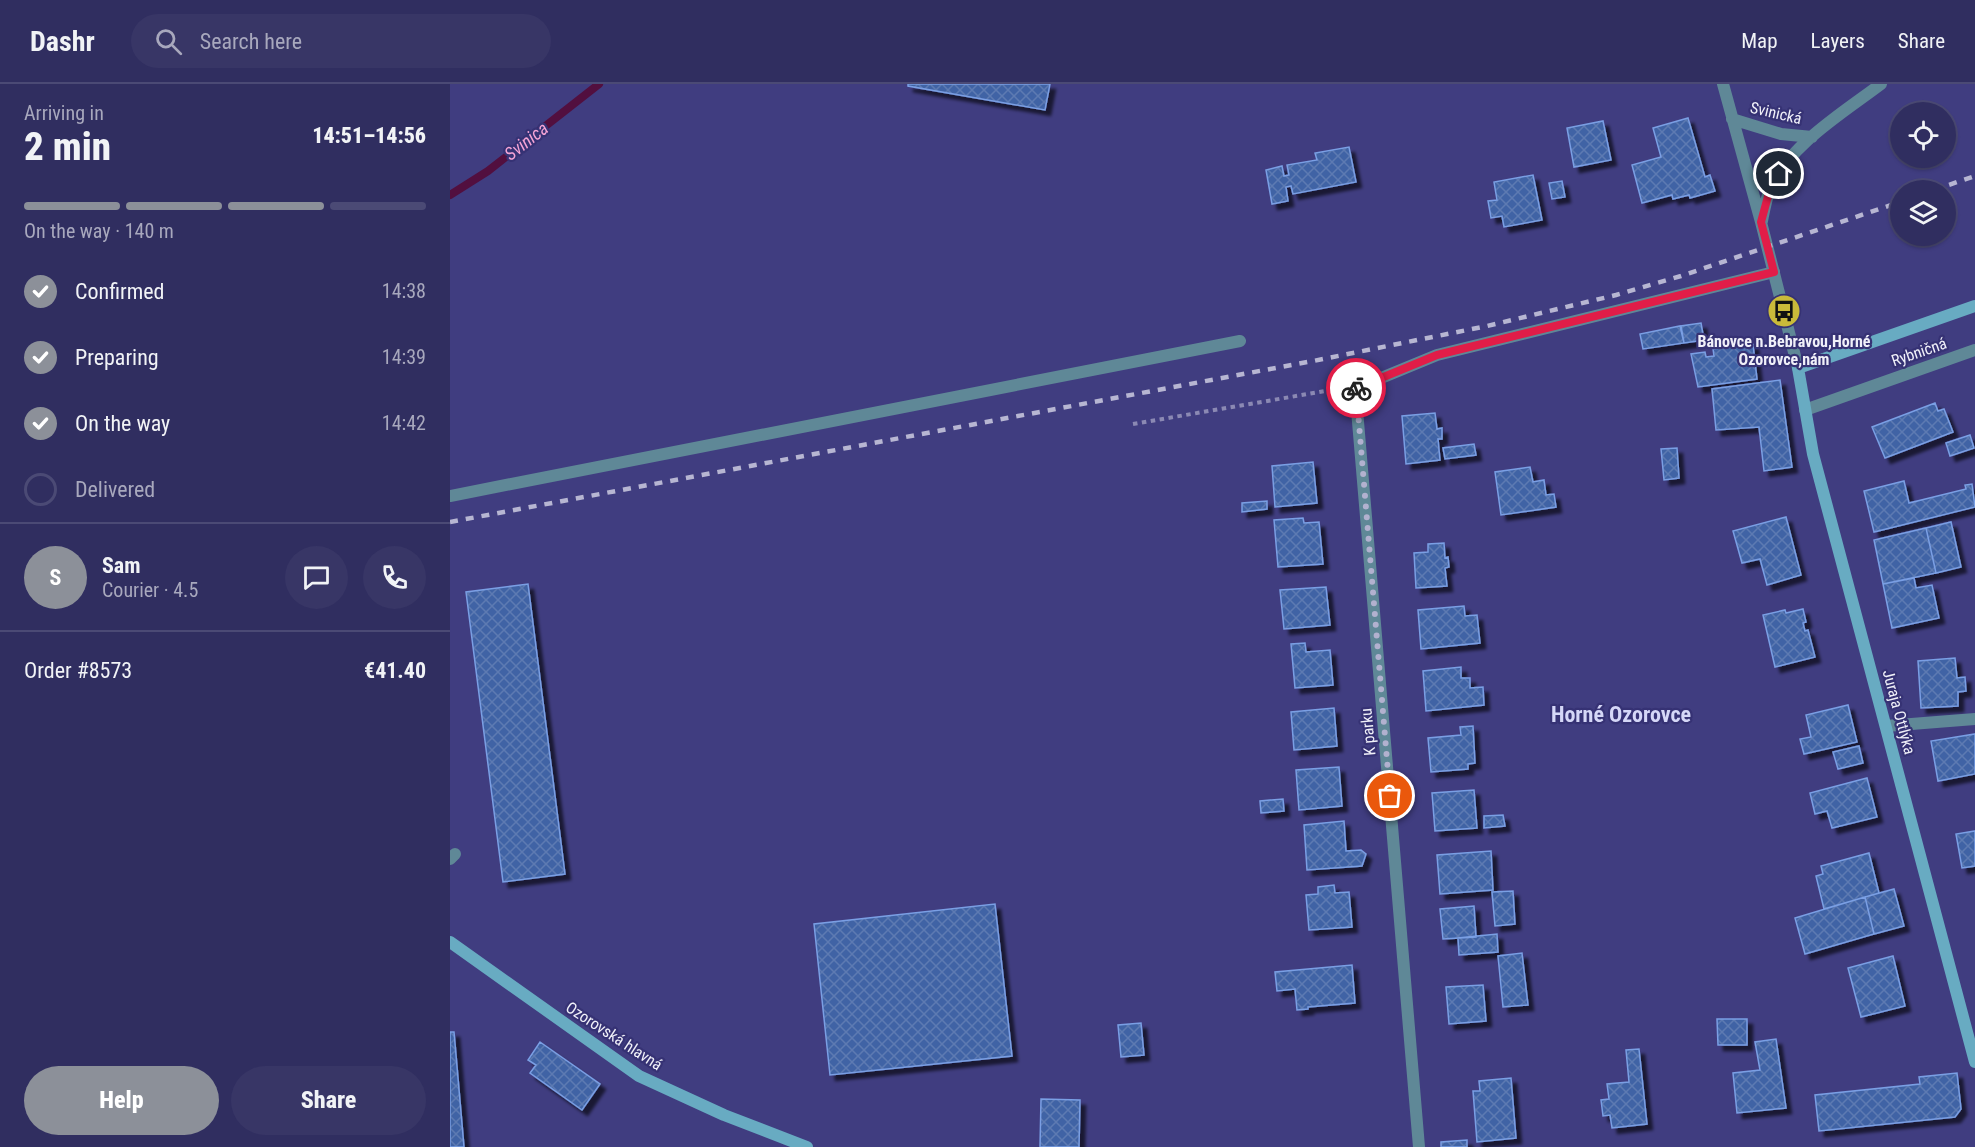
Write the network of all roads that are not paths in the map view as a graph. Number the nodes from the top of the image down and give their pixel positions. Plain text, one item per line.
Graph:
1 (1723, 84) edge
2 (1881, 84) edge
3 (1731, 115) junction
4 (1812, 137) junction
5 (1761, 222) junction
6 (1774, 272) junction
7 (1975, 306) edge
8 (1240, 341) dead end
9 (1975, 350) edge
10 (1798, 369) junction
11 (1805, 410) junction
12 (450, 495) edge
13 (1975, 720) edge
14 (1886, 726) junction
15 (450, 942) edge
16 (1975, 1062) edge
17 (807, 1147) edge
18 (1419, 1147) edge

1 - 3 street
2 - 4 street, Svinická
3 - 4 street, Svinická
3 - 5 street
4 - 5 street, Svinická
5 - 6 street
6 - 10 street
6 - 18 street, K parku
7 - 10 street
8 - 12 street
9 - 11 street, Rybničná
10 - 11 street, Juraja Ottlýka
11 - 14 street, Juraja Ottlýka
13 - 14 street
14 - 16 street, Juraja Ottlýka
15 - 17 street, Ozorovská hlavná

